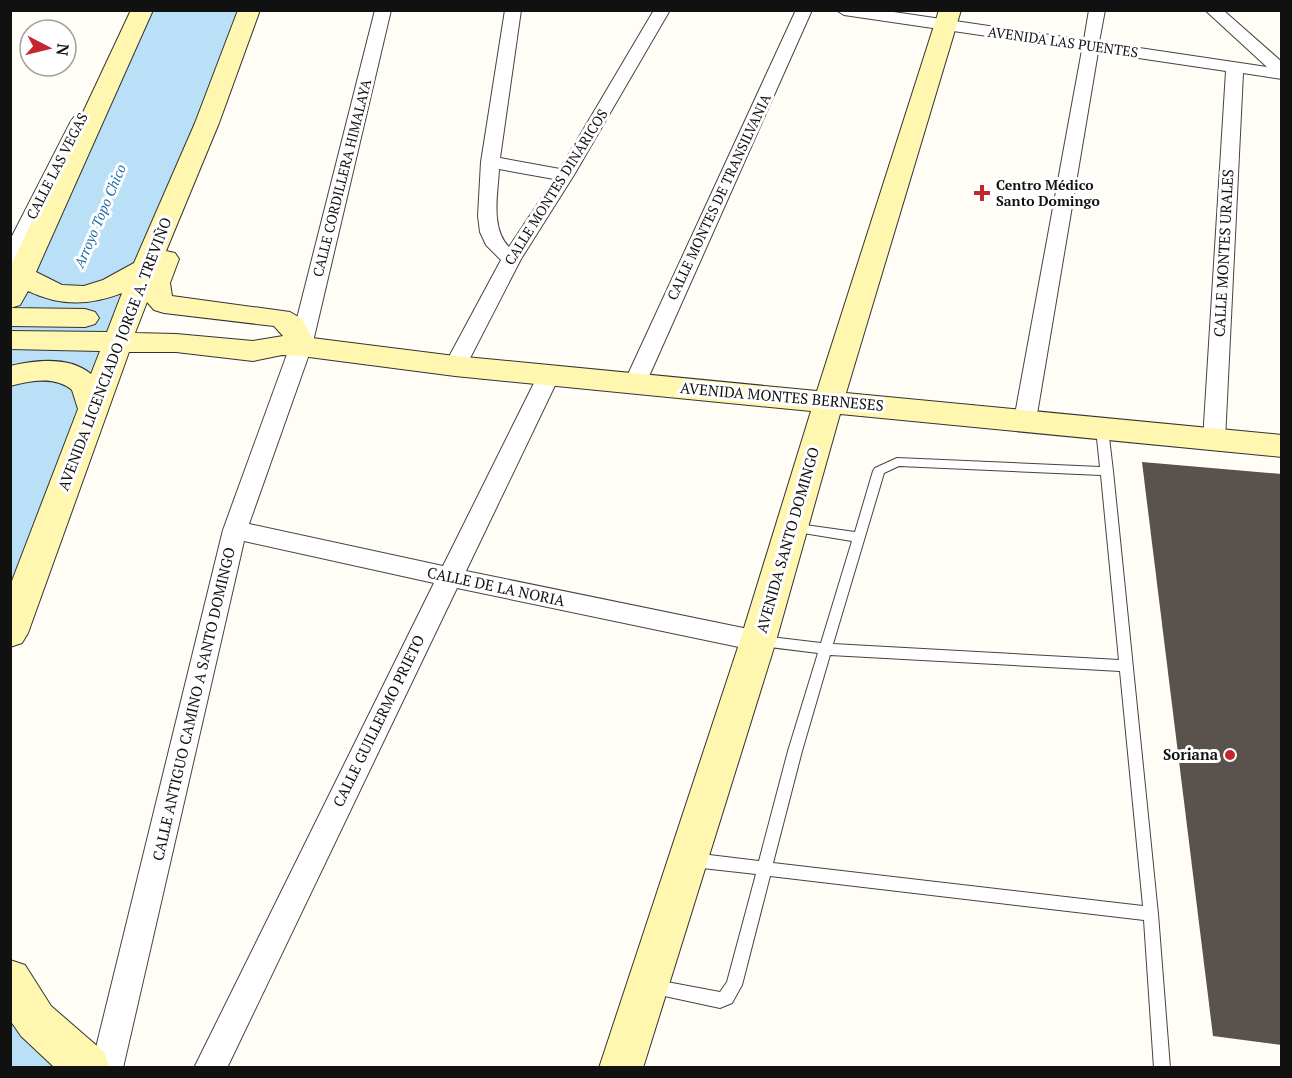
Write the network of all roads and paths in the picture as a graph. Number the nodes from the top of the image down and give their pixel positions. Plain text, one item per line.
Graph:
1 (142, 10) edge
2 (249, 10) edge
3 (383, 10) edge
4 (513, 10) edge
5 (662, 10) edge
6 (804, 10) edge
7 (844, 10) edge
8 (1098, 10) edge
9 (1213, 10) edge
10 (948, 18) edge
11 (1092, 46) junction
12 (1235, 67) junction
13 (1281, 73) edge
14 (207, 123) junction
15 (490, 162) junction
16 (566, 175) junction
17 (511, 259) junction
18 (135, 274) junction
19 (16, 288) edge
20 (114, 329) junction
21 (176, 343) junction
22 (292, 346) junction
23 (455, 366) junction
24 (549, 375) junction
25 (10, 376) edge
26 (634, 383) junction
27 (94, 390) junction
28 (830, 401) junction
29 (1025, 420) junction
30 (1102, 429) junction
31 (1214, 440) junction
32 (1281, 446) edge
33 (1107, 471) junction
34 (790, 527) junction
35 (235, 530) junction
36 (857, 537) junction
37 (449, 577) junction
38 (10, 633) edge
39 (758, 641) junction
40 (824, 649) junction
41 (1125, 666) junction
42 (688, 859) junction
43 (765, 868) junction
44 (1151, 914) junction
45 (10, 980) edge
46 (647, 986) junction
47 (88, 1068) edge
48 (107, 1068) edge
49 (210, 1068) edge
50 (621, 1068) edge
51 (1162, 1068) edge

1 - 19 main road
2 - 14 main road, AVENIDA LICENCIADO JORGE A. TREVIÑO
3 - 22 street, CALLE CORDILLERA HIMALAYA
4 - 15 street
5 - 16 street, CALLE MONTES DINÁRICOS
6 - 26 street, CALLE MONTES DE TRANSILVANIA
7 - 10 street, AVENIDA LAS PUENTES
8 - 11 street
9 - 13 street
10 - 11 street, AVENIDA LAS PUENTES
10 - 28 main road, AVENIDA SANTO DOMINGO
11 - 12 street, AVENIDA LAS PUENTES
11 - 29 street
12 - 13 street, AVENIDA LAS PUENTES
12 - 31 street, CALLE MONTES URALES
14 - 18 main road, AVENIDA LICENCIADO JORGE A. TREVIÑO
14 - 22 main road
15 - 16 street
15 - 17 street
16 - 17 street, CALLE MONTES DINÁRICOS
17 - 23 street, CALLE MONTES DINÁRICOS
18 - 19 main road
18 - 20 main road, AVENIDA LICENCIADO JORGE A. TREVIÑO
19 - 20 main road, AVENIDA MONTES BERNESES
20 - 21 main road, AVENIDA MONTES BERNESES
20 - 22 main road, AVENIDA MONTES BERNESES
20 - 27 main road, AVENIDA LICENCIADO JORGE A. TREVIÑO
21 - 22 main road, AVENIDA MONTES BERNESES
21 - 27 main road
22 - 23 main road, AVENIDA MONTES BERNESES
22 - 35 street, CALLE ANTIGUO CAMINO A SANTO DOMINGO
23 - 24 main road, AVENIDA MONTES BERNESES
24 - 26 main road, AVENIDA MONTES BERNESES
24 - 37 street, CALLE GUILLERMO PRIETO
25 - 27 main road
26 - 28 main road, AVENIDA MONTES BERNESES
27 - 38 main road, AVENIDA LICENCIADO JORGE A. TREVIÑO
28 - 29 main road, AVENIDA MONTES BERNESES
28 - 34 main road, AVENIDA SANTO DOMINGO
29 - 30 main road, AVENIDA MONTES BERNESES
30 - 31 main road, AVENIDA MONTES BERNESES
30 - 33 lane
31 - 32 main road, AVENIDA MONTES BERNESES
33 - 36 lane
33 - 41 lane
34 - 36 lane
34 - 39 main road, AVENIDA SANTO DOMINGO
35 - 37 street, CALLE DE LA NORIA
35 - 48 street, CALLE ANTIGUO CAMINO A SANTO DOMINGO
36 - 40 lane
37 - 39 street, CALLE DE LA NORIA
37 - 49 street, CALLE GUILLERMO PRIETO
39 - 40 lane
39 - 42 main road, AVENIDA SANTO DOMINGO
40 - 41 lane
40 - 43 lane
41 - 44 lane
42 - 43 lane
42 - 46 main road, AVENIDA SANTO DOMINGO
43 - 44 lane
43 - 46 lane
44 - 51 lane
45 - 47 main road
46 - 50 main road, AVENIDA SANTO DOMINGO

